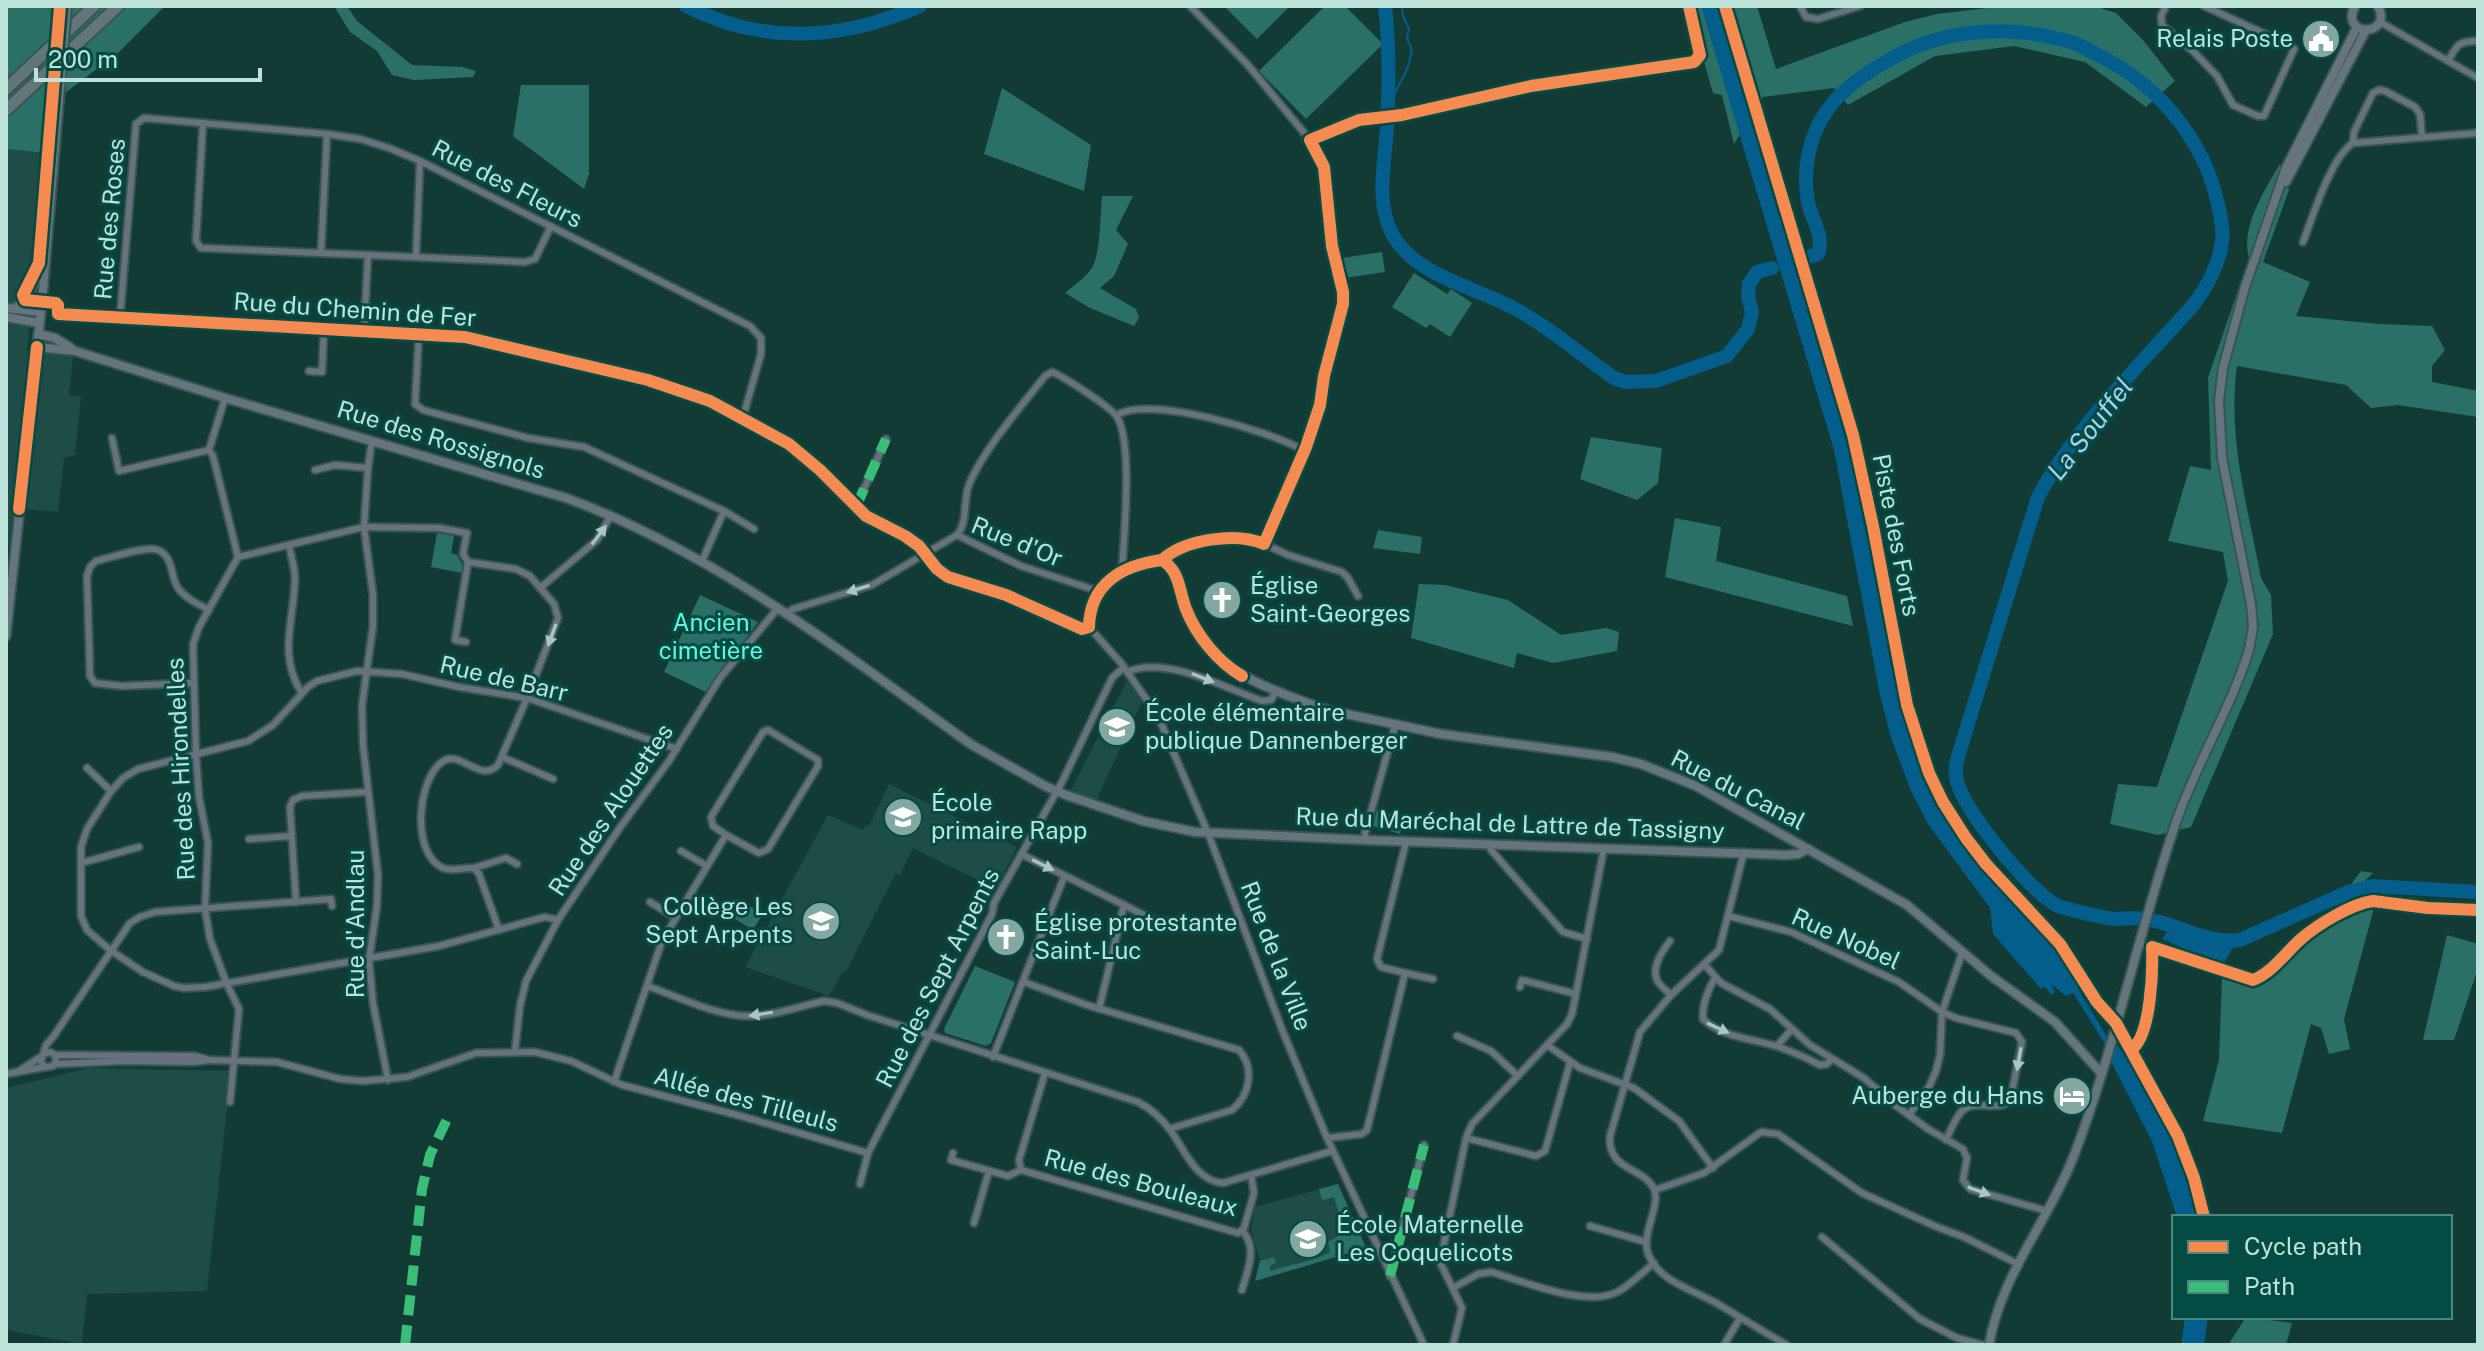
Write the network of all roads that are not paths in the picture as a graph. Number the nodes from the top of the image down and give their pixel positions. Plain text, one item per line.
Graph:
1 (67, 6) edge
2 (94, 6) edge
3 (118, 6) edge
4 (1190, 6) edge
5 (1800, 6) edge
6 (1860, 6) edge
7 (2166, 6) edge
8 (2204, 6) edge
9 (2353, 6) edge
10 (2378, 6) edge
11 (2380, 22) junction
12 (2361, 29) junction
13 (2478, 41) edge
14 (2448, 61) junction
15 (2478, 78) edge
16 (6, 89) edge
17 (6, 110) edge
18 (203, 123) junction
19 (136, 124) joint
20 (2478, 133) edge
21 (327, 134) junction
22 (2422, 137) junction
23 (2353, 143) junction
24 (420, 161) junction
25 (551, 226) junction
26 (2303, 242) dead end
27 (321, 253) junction
28 (368, 255) junction
29 (416, 257) junction
30 (46, 262) junction
31 (10, 308) edge
32 (41, 312) junction
33 (58, 314) joint
34 (6, 317) edge
35 (120, 317) junction
36 (39, 323) junction
37 (324, 329) junction
38 (364, 330) junction
39 (38, 334) junction
40 (419, 334) junction
41 (37, 347) junction
42 (75, 351) junction
43 (309, 371) dead end
44 (225, 398) junction
45 (1117, 415) junction
46 (743, 417) junction
47 (112, 438) dead end
48 (886, 439) dead end
49 (372, 440) junction
50 (209, 450) junction
51 (1303, 450) junction
52 (368, 468) junction
53 (315, 470) dead end
54 (856, 507) junction
55 (724, 511) junction
56 (611, 515) junction
57 (364, 527) junction
58 (754, 529) dead end
59 (957, 535) junction
60 (1264, 544) junction
61 (289, 545) junction
62 (926, 553) junction
63 (238, 557) junction
64 (1162, 560) junction
65 (702, 561) junction
66 (468, 562) junction
67 (1122, 570) junction
68 (540, 588) junction
69 (1098, 591) junction
70 (1358, 596) dead end
71 (209, 610) junction
72 (782, 611) junction
73 (1089, 627) junction
74 (6, 636) edge
75 (466, 642) dead end
76 (1126, 670) junction
77 (366, 671) junction
78 (193, 683) junction
79 (1276, 691) junction
80 (301, 692) junction
81 (527, 698) junction
82 (1395, 726) junction
83 (677, 749) junction
84 (196, 755) junction
85 (502, 757) junction
86 (87, 768) dead end
87 (553, 779) dead end
88 (111, 791) junction
89 (368, 792) junction
90 (1056, 792) junction
91 (1208, 833) junction
92 (726, 835) junction
93 (291, 836) junction
94 (249, 839) dead end
95 (1366, 840) junction
96 (1406, 842) junction
97 (1489, 844) junction
98 (139, 847) dead end
99 (1605, 847) junction
100 (1808, 849) junction
101 (681, 851) dead end
102 (1744, 852) junction
103 (1021, 854) junction
104 (81, 863) junction
105 (517, 864) dead end
106 (707, 866) junction
107 (474, 868) junction
108 (1064, 877) junction
109 (296, 902) junction
110 (650, 902) dead end
111 (1124, 905) junction
112 (332, 906) dead end
113 (205, 909) junction
114 (2478, 910) edge
115 (1728, 916) junction
116 (676, 918) junction
117 (558, 920) junction
118 (1170, 921) dead end
119 (499, 930) junction
120 (1587, 939) junction
121 (1670, 941) dead end
122 (2140, 944) junction
123 (110, 950) junction
124 (1962, 953) junction
125 (369, 960) junction
126 (1704, 964) junction
127 (1405, 973) junction
128 (1715, 978) junction
129 (1433, 979) dead end
130 (226, 982) junction
131 (1024, 982) junction
132 (647, 986) junction
133 (1520, 987) dead end
134 (1576, 994) junction
135 (1671, 995) junction
136 (1099, 1009) junction
137 (1942, 1012) junction
138 (1791, 1030) junction
139 (930, 1036) junction
140 (1457, 1036) dead end
141 (53, 1037) junction
142 (1547, 1045) junction
143 (1777, 1046) junction
144 (515, 1051) junction
145 (54, 1054) junction
146 (43, 1055) junction
147 (993, 1057) junction
148 (1832, 1059) junction
149 (209, 1060) junction
150 (234, 1060) junction
151 (1570, 1063) junction
152 (55, 1064) junction
153 (45, 1067) junction
154 (19, 1071) junction
155 (1045, 1073) junction
156 (2101, 1073) junction
157 (6, 1074) edge
158 (1518, 1076) junction
159 (388, 1080) junction
160 (614, 1082) junction
161 (1626, 1084) junction
162 (230, 1102) dead end
163 (1909, 1115) junction
164 (1169, 1129) junction
165 (1327, 1138) junction
166 (1466, 1138) junction
167 (1946, 1140) junction
168 (1424, 1145) dead end
169 (1332, 1151) junction
170 (868, 1153) junction
171 (953, 1153) dead end
172 (1713, 1168) junction
173 (989, 1171) junction
174 (1018, 1171) junction
175 (1251, 1175) junction
176 (860, 1184) dead end
177 (1655, 1190) junction
178 (2047, 1211) junction
179 (974, 1223) dead end
180 (1590, 1226) dead end
181 (1242, 1230) junction
182 (1822, 1237) dead end
183 (1646, 1242) junction
184 (1654, 1263) junction
185 (2018, 1264) junction
186 (1390, 1276) junction
187 (1453, 1288) junction
188 (1242, 1290) dead end
189 (1740, 1318) junction
190 (1424, 1345) edge
191 (1453, 1345) edge
192 (1724, 1345) edge
193 (1787, 1345) edge
194 (1983, 1345) edge
195 (1989, 1345) edge

1 - 30 street, bridge
2 - 16 highway
3 - 17 highway
4 - 51 street
5 - 6 street
7 - 8 street
9 - 12 street
10 - 11 street
11 - 12 street
11 - 14 street
12 - 122 street
13 - 14 street
14 - 15 street
18 - 19 street, Rue des Fleurs
18 - 21 street, Rue des Fleurs
18 - 27 street
19 - 35 street, Rue des Roses
20 - 22 street
21 - 24 street, Rue des Fleurs
21 - 27 street
22 - 23 street
22 - 23 street
23 - 26 street
24 - 25 street, Rue des Fleurs
24 - 29 street
25 - 29 street
25 - 46 street, Rue des Fleurs
27 - 28 street
28 - 29 street
28 - 38 street
30 - 31 street
30 - 32 street
31 - 32 street
32 - 33 street, Rue du Chemin de Fer
32 - 36 street
33 - 35 street, Rue du Chemin de Fer
34 - 36 street
35 - 37 street, Rue du Chemin de Fer
36 - 39 street
37 - 38 street, Rue du Chemin de Fer
37 - 43 street
38 - 40 street, Rue du Chemin de Fer
39 - 41 street
39 - 42 street, Rue des Rossignols
40 - 46 street, Rue du Chemin de Fer
40 - 55 street
41 - 42 street, Rue des Rossignols
41 - 74 street
42 - 44 street, Rue des Rossignols
44 - 49 street, Rue des Rossignols
44 - 50 street
45 - 51 street
45 - 59 street
45 - 67 street
46 - 54 street, Rue du Chemin de Fer
47 - 50 street
48 - 54 street
49 - 52 street, Rue d'Andlau
49 - 56 street, Rue des Rossignols
50 - 63 street
51 - 60 street
52 - 53 street
52 - 57 street, Rue d'Andlau
54 - 62 street, Rue du Chemin de Fer
55 - 58 street
55 - 65 street
56 - 65 street, Rue des Rossignols
68 -> 56 street
57 - 61 street
57 - 66 street
57 - 77 street, Rue d'Andlau
59 - 62 street, Rue d'Or
59 - 69 street, Rue d'Or
60 - 64 street
60 - 70 street
61 - 63 street
61 - 80 street
62 -> 72 street, Rue d'Or
62 - 73 street, Rue du Chemin de Fer
63 - 71 street, Rue des Hirondelles
64 - 67 street
64 - 79 street, Rue du Canal
65 - 72 street, Rue des Rossignols
66 - 68 street
66 - 75 street
67 - 69 street
68 -> 81 street
69 - 73 street
71 - 78 street, Rue des Hirondelles
71 - 78 street
72 - 83 street, Rue des Alouettes
72 - 90 street, Rue des Rossignols
73 - 76 street, Rue de la Ville
76 -> 79 street
76 - 90 street, Rue des Sept Arpents
76 - 91 street, Rue de la Ville
77 - 80 street, Rue de Barr
77 - 81 street, Rue de Barr
77 - 89 street, Rue d'Andlau
78 - 84 street, Rue des Hirondelles
79 - 82 street, Rue du Canal
80 - 84 street
81 - 83 street, Rue de Barr
81 - 85 street
82 - 95 street
82 - 100 street, Rue du Canal
83 - 117 street, Rue des Alouettes
84 - 88 street
84 - 113 street, Rue des Hirondelles
85 - 87 street
85 - 107 street
86 - 88 street
88 - 104 street
89 - 93 street
89 - 125 street, Rue d'Andlau
90 - 91 street, Rue du Maréchal de Lattre de Tassigny
90 - 103 street, Rue des Sept Arpents
91 - 95 street, Rue du Maréchal de Lattre de Tassigny
91 - 165 street, Rue de la Ville
92 - 92 street
92 - 106 street
93 - 94 street
93 - 109 street
95 - 96 street, Rue du Maréchal de Lattre de Tassigny
96 - 97 street, Rue du Maréchal de Lattre de Tassigny
96 - 127 street
97 - 99 street, Rue du Maréchal de Lattre de Tassigny
97 - 120 street
98 - 104 street
99 - 102 street, Rue du Maréchal de Lattre de Tassigny
99 - 120 street
100 - 102 street, Rue du Maréchal de Lattre de Tassigny
100 - 124 street, Rue du Canal
101 - 106 street
102 - 115 street
103 -> 108 street
103 - 139 street, Rue des Sept Arpents
104 - 123 street
105 - 107 street
106 - 116 street
107 - 119 street
108 - 111 street
108 - 131 street
109 - 112 street
109 - 113 street
110 - 116 street
111 - 118 street
111 - 136 street
113 - 123 street
113 - 130 street, Rue des Hirondelles
114 - 122 street
115 - 126 street
115 - 137 street, Rue Nobel
116 - 132 street
117 - 119 street
117 - 144 street, Rue des Alouettes
119 - 125 street
120 - 134 street
121 - 135 street
122 - 156 street
123 - 130 street
123 - 141 street
124 - 137 street
124 - 156 street, Rue du Canal
125 - 130 street
125 - 159 street, Rue d'Andlau
126 - 128 street
126 - 135 street
127 - 129 street
127 - 165 street
128 - 138 street
128 -> 143 street
130 - 150 street, Rue des Hirondelles
131 - 136 street
131 - 147 street
139 -> 132 street
132 - 160 street
133 - 134 street
134 - 142 street
135 - 161 street
136 - 164 street
137 - 163 street
137 -> 167 street, Rue Nobel
138 - 143 street
138 - 148 street
139 - 147 street
139 - 170 street, Rue des Sept Arpents
140 - 158 street
141 - 145 street
141 - 146 street
142 - 151 street
142 - 158 street
143 - 148 street
144 - 159 street, Allée des Tilleuls
144 - 160 street, Allée des Tilleuls
145 - 146 street
145 - 149 street
145 - 152 street
146 - 153 street
146 - 154 street
147 - 155 street
148 - 163 street
149 - 150 street, Allée des Tilleuls
149 - 152 street
150 - 159 street, Allée des Tilleuls
150 - 162 street, Rue des Hirondelles
151 - 161 street
151 - 166 street
152 - 153 street
153 - 154 street
154 - 157 street
155 - 164 street
155 - 174 street
156 - 178 street
158 - 166 street
160 - 170 street, Allée des Tilleuls
161 - 172 street
161 - 177 street
163 - 167 street
164 - 175 street
165 - 169 street, Rue de la Ville
166 - 187 street
167 -> 178 street
168 - 186 street
169 - 175 street
169 - 186 street, Rue de la Ville
170 - 176 street, Rue des Sept Arpents
171 - 173 street, Rue des Bouleaux
172 - 177 street
172 - 185 street
173 - 174 street, Rue des Bouleaux
173 - 179 street
174 - 181 street, Rue des Bouleaux
175 - 181 street, Rue des Bouleaux
177 - 183 street
178 - 185 street
180 - 183 street
181 - 188 street
182 - 194 street
183 - 184 street
184 - 187 street
184 - 189 street
185 - 195 street
186 - 190 street, Rue de la Ville
187 - 191 street
189 - 192 street
189 - 193 street

